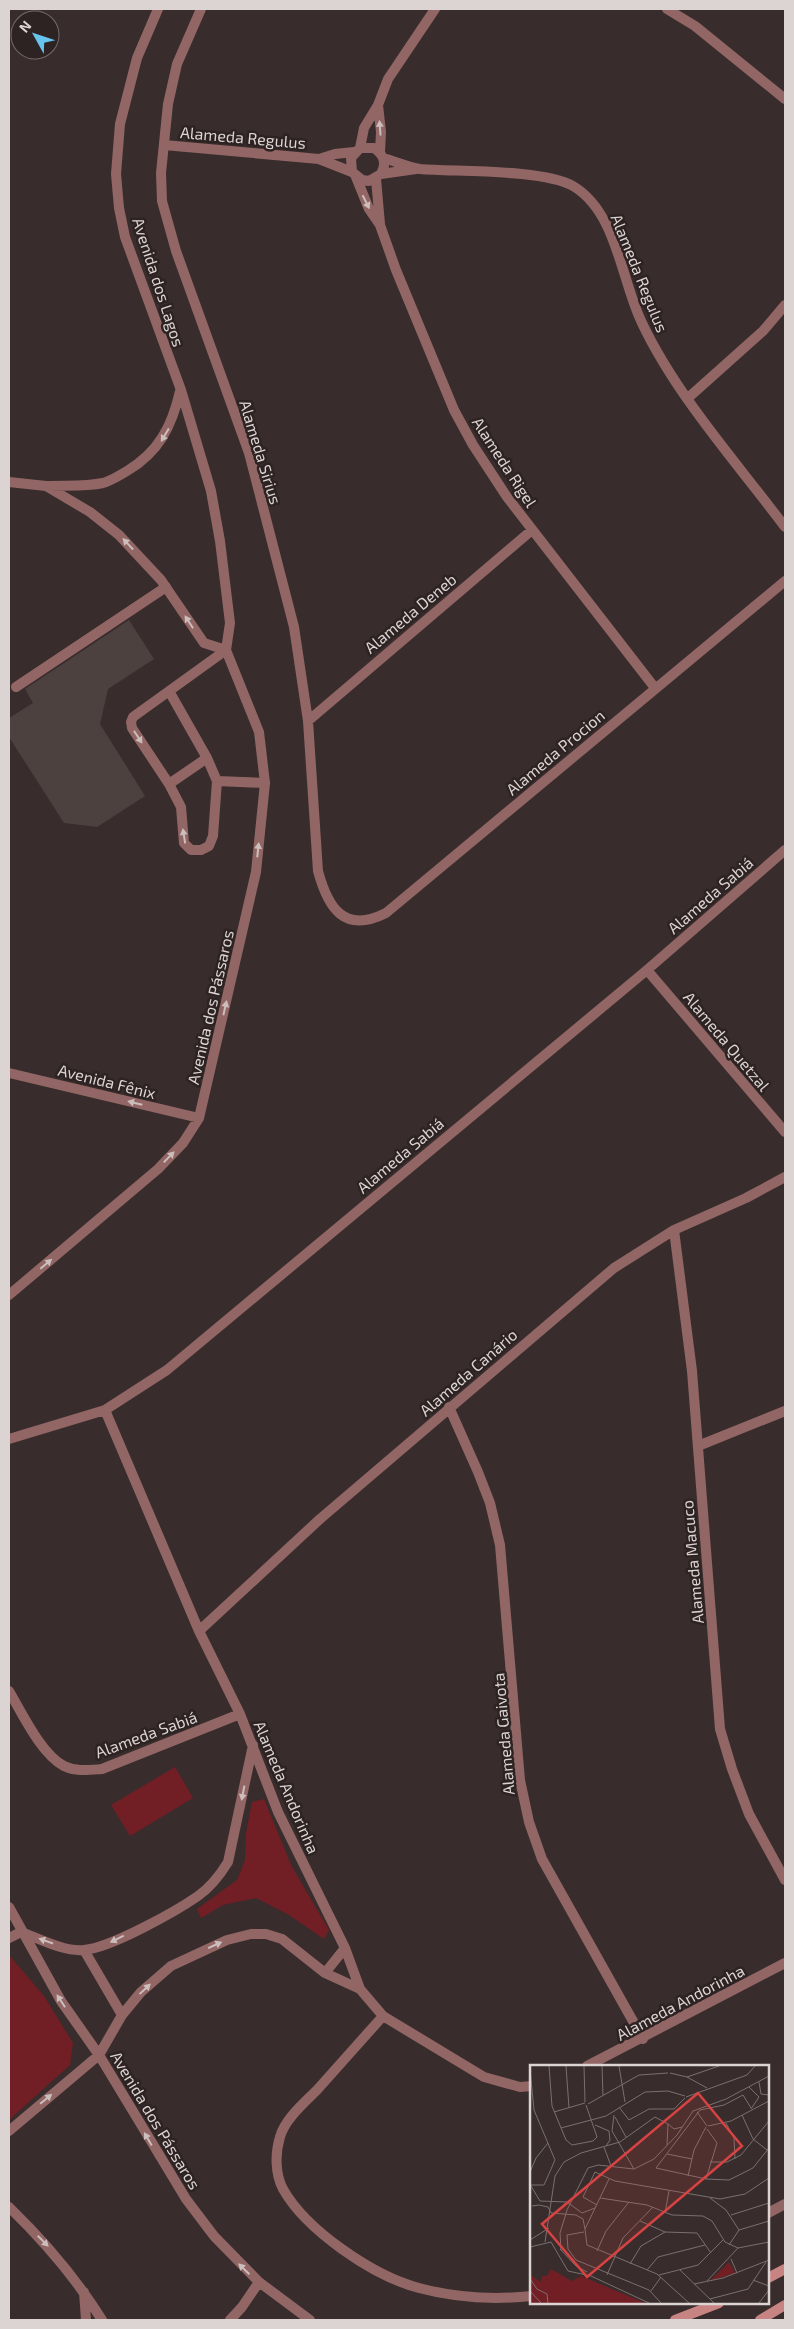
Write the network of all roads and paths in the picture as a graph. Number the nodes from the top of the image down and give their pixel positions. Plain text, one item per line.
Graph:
1 (158, 9) edge
2 (201, 9) edge
3 (435, 9) edge
4 (667, 9) edge
5 (785, 99) edge
6 (378, 105) junction
7 (164, 145) junction
8 (357, 150) junction
9 (381, 155) junction
10 (319, 159) junction
11 (417, 168) junction
12 (354, 175) junction
13 (378, 176) junction
14 (380, 225) junction
15 (785, 305) edge
16 (181, 390) junction
17 (688, 398) junction
18 (9, 482) edge
19 (46, 486) junction
20 (785, 528) edge
21 (532, 530) junction
22 (785, 581) edge
23 (164, 584) junction
24 (226, 650) junction
25 (16, 687) dead end
26 (655, 688) junction
27 (169, 691) junction
28 (308, 721) junction
29 (206, 758) junction
30 (217, 781) junction
31 (265, 783) junction
32 (168, 784) junction
33 (785, 850) edge
34 (337, 912) joint
35 (647, 970) junction
36 (9, 1073) edge
37 (199, 1118) junction
38 (785, 1132) edge
39 (785, 1177) edge
40 (674, 1230) junction
41 (9, 1295) edge
42 (450, 1407) junction
43 (105, 1410) junction
44 (785, 1411) edge
45 (9, 1439) edge
46 (698, 1446) junction
47 (199, 1631) junction
48 (9, 1691) edge
49 (240, 1714) junction
50 (253, 1745) junction
51 (785, 1880) edge
52 (9, 1907) edge
53 (21, 1932) junction
54 (9, 1938) edge
55 (345, 1948) junction
56 (84, 1950) junction
57 (785, 1963) edge
58 (325, 1973) junction
59 (360, 1989) junction
60 (122, 2015) junction
61 (383, 2016) junction
62 (643, 2039) junction
63 (99, 2055) junction
64 (589, 2065) edge
65 (530, 2086) edge
66 (9, 2131) edge
67 (785, 2204) edge
68 (9, 2207) edge
69 (769, 2212) edge
70 (785, 2269) edge
71 (769, 2277) edge
72 (258, 2282) junction
73 (84, 2291) junction
74 (530, 2296) edge
75 (716, 2304) edge
76 (785, 2305) edge
77 (86, 2320) edge
78 (102, 2320) edge
79 (230, 2320) edge
80 (310, 2320) edge
81 (674, 2320) edge
82 (760, 2320) edge

1 - 16 street, Avenida dos Lagos
2 - 7 street, Alameda Sirius
3 - 6 street
4 - 5 street
6 - 8 street
9 -> 6 street
7 - 10 street, Alameda Regulus
7 - 28 street, Alameda Sirius
8 - 9 street
8 - 10 street, Alameda Regulus
8 - 12 street
9 - 11 street, Alameda Regulus
9 - 13 street
10 - 12 street, Alameda Regulus
11 - 13 street, Alameda Regulus
11 - 17 street, Alameda Regulus
12 - 13 street
12 -> 14 street, Alameda Rigel
13 - 14 street, Alameda Rigel
14 - 21 street, Alameda Rigel
15 - 17 street
16 -> 19 street
16 - 24 street
17 - 20 street, Alameda Regulus
18 - 19 street
23 -> 19 street
21 - 26 street, Alameda Rigel
21 - 28 street, Alameda Deneb
22 - 26 street, Alameda Procion
24 -> 23 street
23 - 25 street
24 - 27 street
24 - 31 street, Avenida dos Pássaros
26 - 34 street, Alameda Procion
27 - 29 street
27 -> 32 street
28 - 34 street, Alameda Sirius
29 - 30 street
29 - 32 street
30 - 31 street
30 -> 32 street
37 -> 31 street, Avenida dos Pássaros
33 - 35 street, Alameda Sabiá
35 - 38 street, Alameda Quetzal
35 - 43 street, Alameda Sabiá
37 -> 36 street, Avenida Fênix
41 -> 37 street, Avenida dos Pássaros
39 - 40 street, Alameda Canário
40 - 42 street, Alameda Canário
40 - 46 street, Alameda Macuco
42 - 47 street, Alameda Canário
42 - 62 street, Alameda Gaivota
43 - 45 street, Alameda Sabiá
43 - 47 street, Alameda Andorinha
44 - 46 street
46 - 51 street, Alameda Macuco
47 - 49 street, Alameda Andorinha
48 - 49 street, Alameda Sabiá
49 - 50 street, Alameda Andorinha
50 - 55 street, Alameda Andorinha
50 -> 56 street
52 - 53 street, Avenida dos Pássaros
53 - 54 street
56 -> 53 street
63 -> 53 street, Avenida dos Pássaros
55 - 58 street
55 - 59 street, Alameda Andorinha
56 - 60 street
57 - 62 street, Alameda Andorinha
58 - 59 street
60 -> 58 street
59 - 61 street, Alameda Andorinha
60 - 63 street
61 - 65 street, Alameda Andorinha
61 - 74 street
62 - 64 street, Alameda Andorinha
66 -> 63 street
72 -> 63 street, Avenida dos Pássaros
67 - 69 street
68 -> 73 street
70 - 71 main road
72 - 79 street
72 - 80 street, Avenida dos Pássaros
73 - 77 street
73 - 78 street
75 - 81 main road
76 - 82 main road

